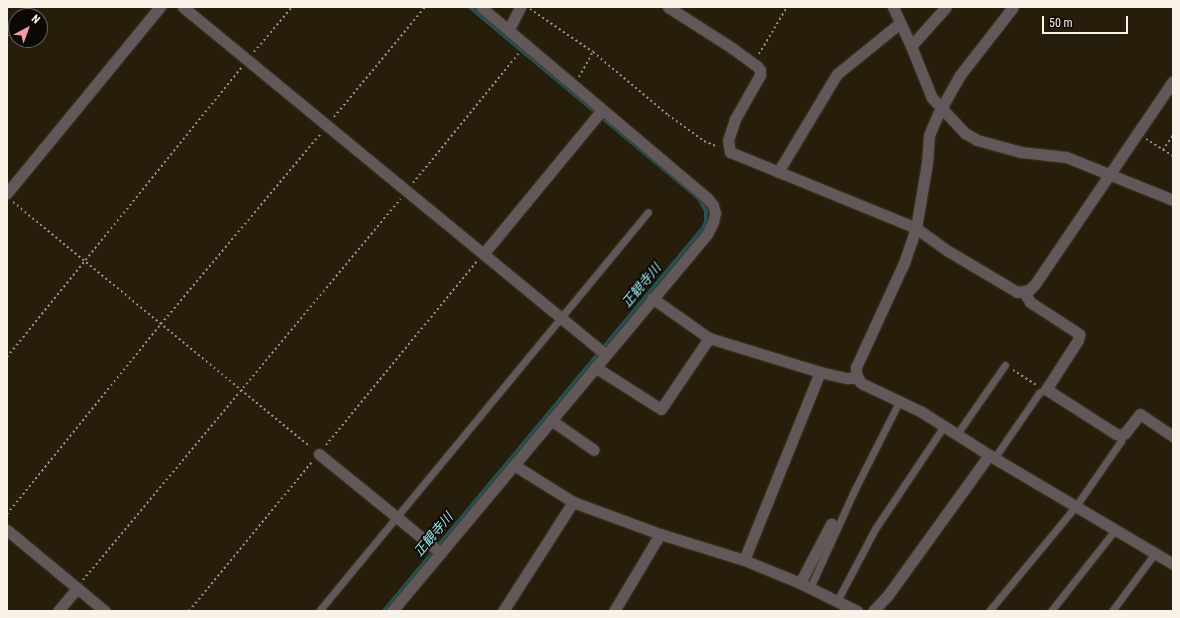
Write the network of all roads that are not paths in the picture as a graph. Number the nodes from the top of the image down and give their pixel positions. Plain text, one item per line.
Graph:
1 (160, 7) edge
2 (183, 7) edge
3 (481, 7) edge
4 (520, 7) edge
5 (892, 7) edge
6 (946, 7) edge
7 (1013, 7) edge
8 (672, 8) edge
9 (900, 23) junction
10 (509, 30) junction
11 (911, 46) junction
12 (1173, 81) edge
13 (941, 107) junction
14 (602, 110) junction
15 (778, 172) junction
16 (1110, 174) junction
17 (8, 196) edge
18 (1173, 200) edge
19 (648, 212) dead end
20 (916, 228) junction
21 (484, 253) junction
22 (1024, 292) junction
23 (652, 298) junction
24 (560, 317) junction
25 (709, 338) junction
26 (605, 354) junction
27 (1005, 366) road end
28 (595, 367) junction
29 (820, 372) junction
30 (857, 378) junction
31 (1047, 388) junction
32 (900, 400) junction
33 (551, 420) junction
34 (944, 426) junction
35 (958, 434) junction
36 (1122, 435) junction
37 (1173, 436) edge
38 (594, 450) dead end
39 (319, 454) road end
40 (992, 456) junction
41 (514, 465) junction
42 (573, 502) junction
43 (1076, 506) junction
44 (397, 516) junction
45 (831, 524) dead end
46 (7, 530) edge
47 (1115, 530) junction
48 (660, 534) junction
49 (441, 553) junction
50 (1155, 553) junction
51 (744, 560) junction
52 (1173, 564) edge
53 (800, 583) junction
54 (77, 588) junction
55 (810, 588) junction
56 (836, 601) junction
57 (396, 610) edge
58 (879, 610) edge
59 (58, 611) edge
60 (105, 611) edge
61 (319, 611) edge
62 (503, 611) edge
63 (614, 611) edge
64 (857, 611) edge
65 (990, 611) edge
66 (1051, 611) edge
67 (1112, 611) edge

1 - 17 street
2 - 21 street
3 - 10 street
4 - 10 street
5 - 9 street
6 - 11 street
7 - 13 street
8 - 15 street
9 - 11 street
9 - 15 street
10 - 14 street
11 - 13 street
12 - 16 street
13 - 16 street
13 - 20 street
14 - 21 street
14 - 23 street
15 - 20 street
16 - 18 street
16 - 22 street
19 - 24 lane
20 - 22 street
20 - 30 street
21 - 24 street
22 - 31 street
23 - 25 street
23 - 26 street
24 - 26 street
24 - 44 lane
25 - 28 street
25 - 29 street
26 - 28 street
27 - 35 lane
28 - 33 street
29 - 30 street
29 - 51 street
30 - 32 street
31 - 36 street
31 - 40 lane
32 - 34 street
32 - 55 lane
33 - 38 street
33 - 41 street
34 - 35 street
34 - 56 lane
35 - 40 street
36 - 37 street
36 - 43 lane
39 - 44 street
40 - 43 street
40 - 58 street
41 - 42 street
41 - 49 street
42 - 48 street
42 - 62 street
43 - 47 street
43 - 65 lane
44 - 49 street
44 - 61 lane
45 - 53 street
46 - 54 street
47 - 50 street
47 - 66 lane
48 - 51 street
48 - 63 street
49 - 57 street
50 - 52 street
50 - 67 lane
51 - 53 street
53 - 55 street
54 - 59 street
54 - 60 street
55 - 56 street
56 - 64 street

